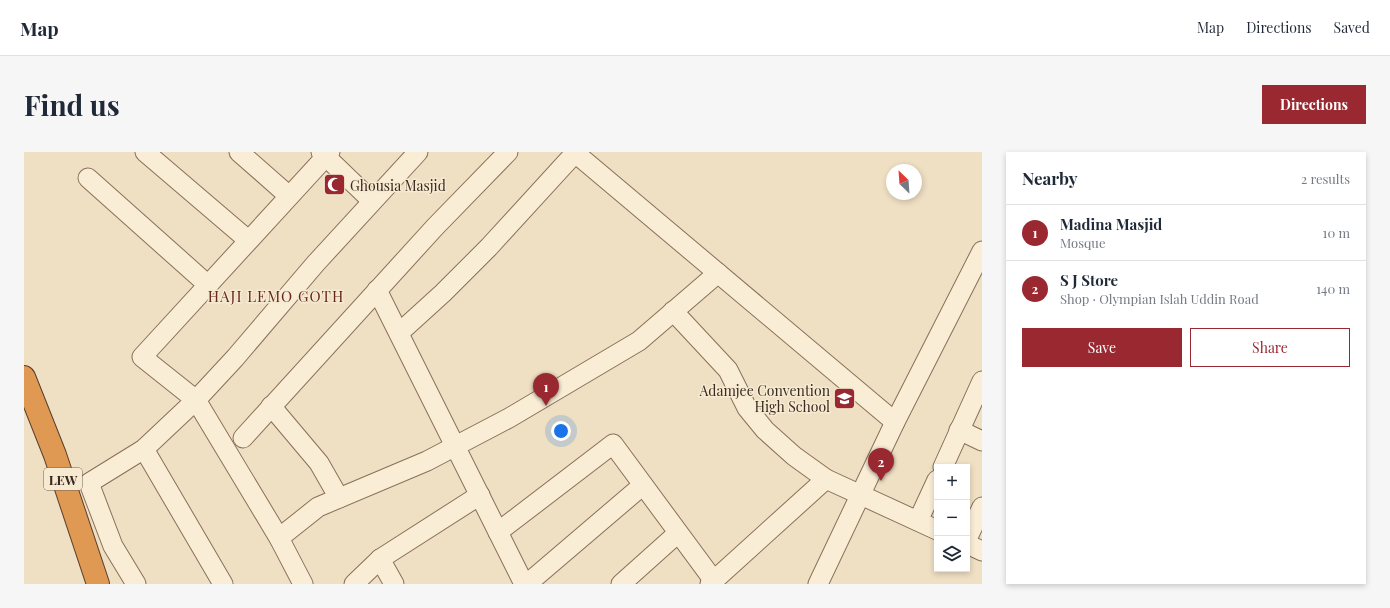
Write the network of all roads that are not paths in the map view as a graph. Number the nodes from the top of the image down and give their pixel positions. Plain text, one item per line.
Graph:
1 (145, 152) edge
2 (239, 152) edge
3 (418, 152) edge
4 (508, 152) edge
5 (575, 153) edge
6 (325, 154) edge
7 (88, 178) dead end
8 (289, 196) junction
9 (372, 201) junction
10 (248, 240) junction
11 (982, 252) edge
12 (718, 273) junction
13 (208, 285) junction
14 (377, 290) junction
15 (673, 311) junction
16 (399, 333) junction
17 (24, 377) edge
18 (982, 381) edge
19 (196, 400) junction
20 (271, 406) junction
21 (895, 422) junction
22 (960, 430) junction
23 (243, 438) dead end
24 (982, 440) edge
25 (456, 446) junction
26 (144, 449) junction
27 (944, 464) edge
28 (826, 480) junction
29 (643, 484) junction
30 (934, 486) edge
31 (480, 495) junction
32 (860, 495) junction
33 (340, 498) junction
34 (982, 506) edge
35 (918, 521) junction
36 (934, 529) edge
37 (498, 532) junction
38 (678, 532) junction
39 (968, 536) edge
40 (279, 538) junction
41 (970, 545) edge
42 (982, 551) edge
43 (380, 559) junction
44 (712, 582) edge
45 (98, 584) edge
46 (136, 584) edge
47 (223, 584) edge
48 (303, 584) edge
49 (354, 584) edge
50 (394, 584) edge
51 (524, 584) edge
52 (527, 584) edge
53 (621, 584) edge
54 (818, 584) edge

1 - 10 street
2 - 8 street
3 - 9 street
4 - 14 street
5 - 12 street
5 - 16 street
6 - 8 street
6 - 9 street
7 - 13 street
8 - 10 street
9 - 19 street
10 - 13 street
11 - 21 street
12 - 15 street
12 - 21 street
13 - 19 street
14 - 16 street
14 - 20 street
15 - 25 street
15 - 28 street
16 - 25 street
17 - 45 highway, LEW
18 - 22 street
19 - 26 street
19 - 40 street
20 - 23 street
20 - 33 street
21 - 32 street
22 - 24 street
22 - 27 street
25 - 31 street
25 - 33 street
26 - 46 street
26 - 47 street
28 - 32 street
28 - 44 street
29 - 37 street
29 - 38 street
29 - 52 street
30 - 35 street
31 - 37 street
31 - 43 street
32 - 35 street
32 - 54 street
33 - 40 street
34 - 39 street
35 - 36 street
37 - 51 street
38 - 44 street
38 - 53 street
40 - 48 street
41 - 42 street
43 - 49 street
43 - 50 street

